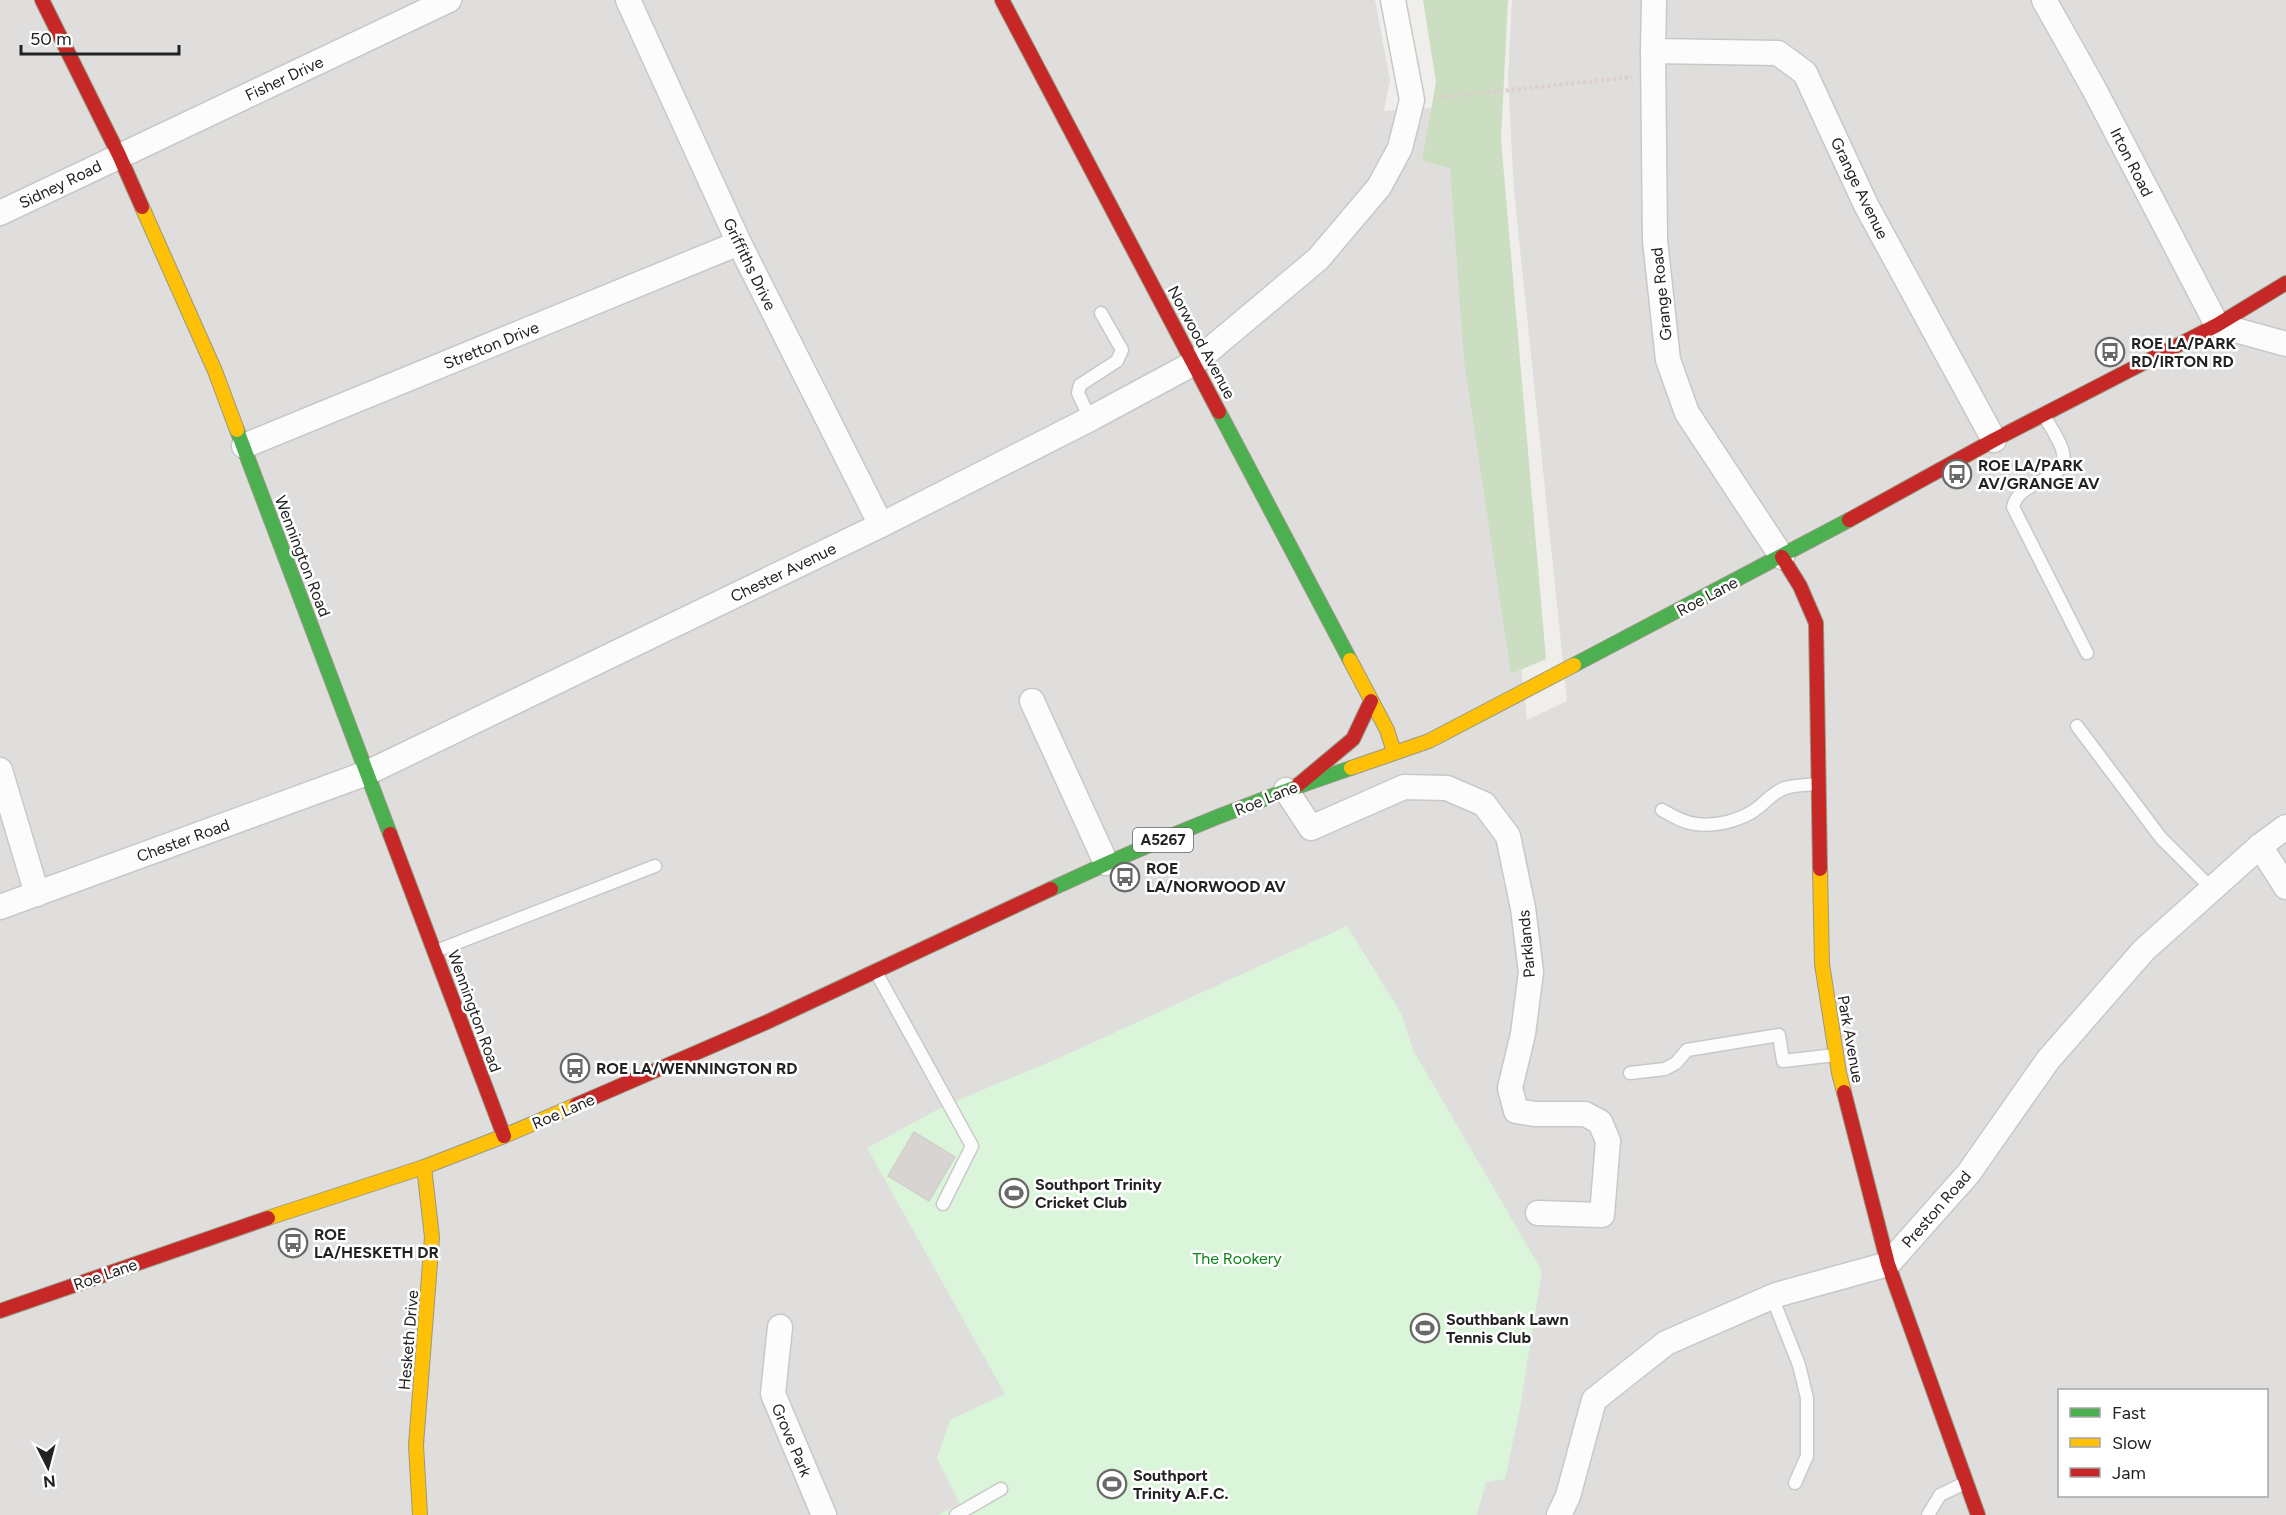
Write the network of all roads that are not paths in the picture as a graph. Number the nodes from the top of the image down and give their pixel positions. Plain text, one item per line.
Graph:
1 (42, 0) edge
2 (449, 0) edge
3 (628, 0) edge
4 (1002, 0) edge
5 (1393, 0) edge
6 (1654, 0) edge
7 (2044, 0) edge
8 (1653, 51) junction
9 (119, 156) junction
10 (0, 213) edge
11 (739, 243) junction
12 (2286, 283) edge
13 (1101, 313) dead end
14 (2217, 325) junction
15 (2286, 344) edge
16 (1194, 363) junction
17 (2043, 415) junction
18 (1090, 419) junction
19 (1994, 440) junction
20 (244, 446) junction
21 (881, 525) junction
22 (1782, 557) junction
23 (2087, 653) dead end
24 (1032, 701) dead end
25 (1371, 701) junction
26 (2077, 726) dead end
27 (1394, 752) junction
28 (0, 770) edge
29 (367, 773) junction
30 (1819, 784) junction
31 (1291, 788) junction
32 (1662, 810) dead end
33 (2286, 827) edge
34 (2260, 846) junction
35 (1106, 863) junction
36 (655, 866) dead end
37 (2286, 887) edge
38 (2212, 889) junction
39 (37, 894) junction
40 (0, 907) edge
41 (435, 951) junction
42 (875, 971) junction
43 (1836, 1055) junction
44 (1630, 1073) dead end
45 (504, 1136) junction
46 (424, 1167) junction
47 (944, 1204) dead end
48 (1538, 1213) dead end
49 (1888, 1264) junction
50 (1772, 1297) junction
51 (0, 1311) edge
52 (780, 1327) dead end
53 (1795, 1483) dead end
54 (1965, 1483) junction
55 (1001, 1489) dead end
56 (420, 1515) edge
57 (824, 1515) edge
58 (956, 1515) edge
59 (1559, 1515) edge
60 (1928, 1515) edge
61 (1978, 1515) edge

1 - 9 main road, Wennington Road
2 - 9 street, Fisher Drive
3 - 11 street, Griffiths Drive
4 - 16 main road, Norwood Avenue
5 - 16 street, Chester Avenue
6 - 8 street, Grange Road
7 - 14 street, Irton Road
8 - 19 street, Grange Avenue
8 - 22 street, Grange Road
9 - 10 street, Sidney Road
9 - 20 main road, Wennington Road
11 - 20 street, Stretton Drive
11 - 21 street, Griffiths Drive
12 - 14 main road, Roe Lane / A5267
13 - 18 lane
14 - 15 street
14 - 17 main road, Roe Lane / A5267
16 - 18 street, Chester Avenue
16 - 25 main road, Norwood Avenue
17 - 19 main road, Roe Lane / A5267
17 - 23 lane
18 - 21 street, Chester Avenue
19 - 22 main road, Roe Lane / A5267
20 - 29 main road, Wennington Road
21 - 29 street, Chester Avenue
22 - 27 main road, Roe Lane / A5267
22 - 30 main road, Park Avenue
24 - 35 street
25 - 27 main road, Norwood Avenue
25 - 31 main road
26 - 38 lane
27 - 31 main road, Roe Lane / A5267
28 - 39 street
29 - 39 street, Chester Road
29 - 41 main road, Wennington Road
30 - 32 lane
30 - 43 main road, Park Avenue
31 - 35 main road, Roe Lane / A5267
31 - 48 street, Parklands
33 - 34 street, Preston Road
34 - 37 street
34 - 38 street, Preston Road
35 - 42 main road, Roe Lane / A5267
36 - 41 lane
38 - 49 street, Preston Road
39 - 40 street, Chester Road
41 - 45 main road, Wennington Road
42 - 45 main road, Roe Lane / A5267
42 - 47 lane
43 - 44 lane
43 - 49 main road, Park Avenue
45 - 46 main road, Roe Lane / A5267
46 - 51 main road, Roe Lane / A5267
46 - 56 main road, Hesketh Drive
49 - 50 street
49 - 54 main road, Park Avenue
50 - 53 lane
50 - 59 street
52 - 57 street, Grove Park
54 - 60 lane
54 - 61 main road, Park Avenue
55 - 58 lane

